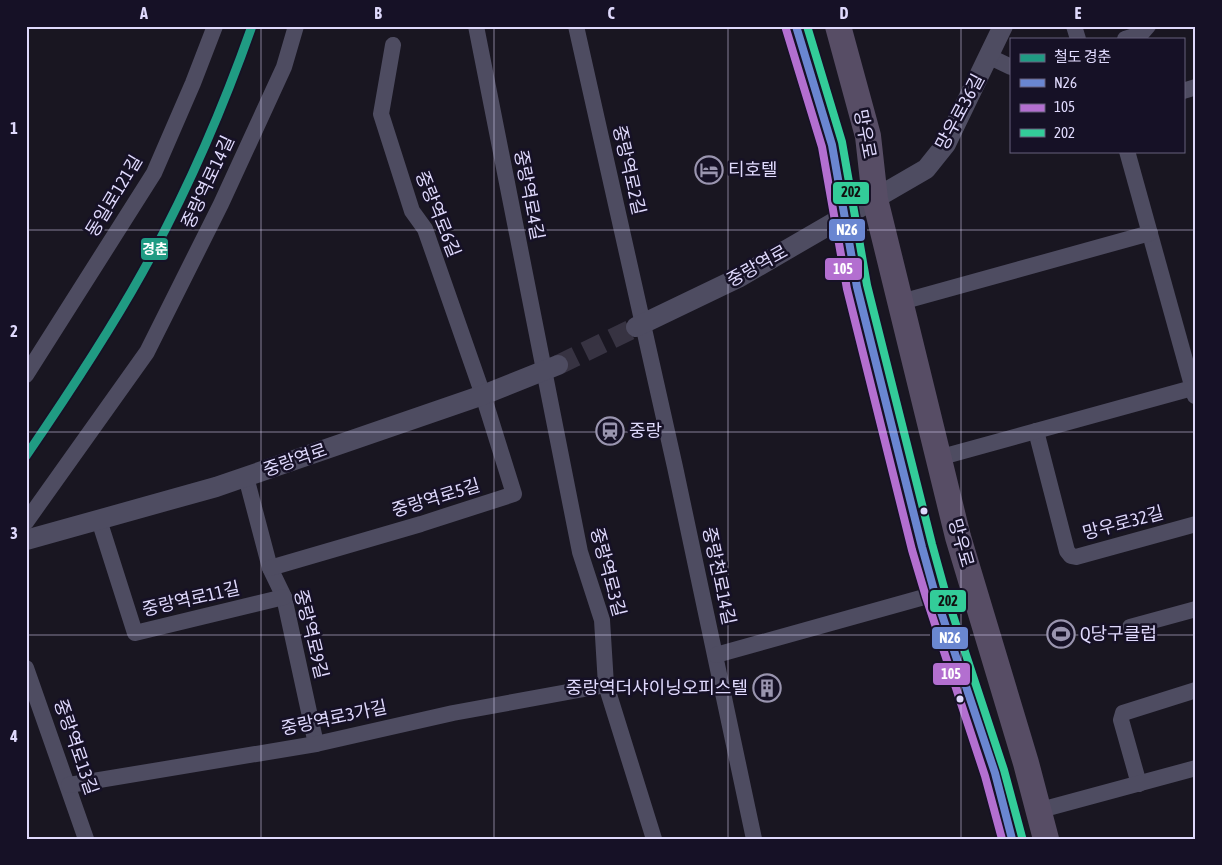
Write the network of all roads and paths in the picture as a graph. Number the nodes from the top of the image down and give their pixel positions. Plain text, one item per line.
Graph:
1 (215, 26) edge
2 (296, 26) edge
3 (476, 26) edge
4 (576, 26) edge
5 (796, 26) edge
6 (838, 26) edge
7 (1003, 26) edge
8 (1074, 26) edge
9 (1148, 26) edge
10 (1078, 38) edge
11 (1128, 38) edge
12 (393, 45) dead end
13 (988, 56) junction
14 (1010, 67) edge
15 (1196, 87) edge
16 (1184, 91) edge
17 (1126, 152) edge
18 (875, 199) junction
19 (844, 215) junction
20 (1150, 234) junction
21 (901, 302) junction
22 (640, 325) junction
23 (551, 369) junction
24 (26, 375) edge
25 (1195, 391) edge
26 (483, 395) junction
27 (1036, 431) junction
28 (938, 458) junction
29 (246, 477) junction
30 (99, 520) junction
31 (26, 522) edge
32 (1196, 524) edge
33 (26, 540) edge
34 (270, 568) junction
35 (935, 594) junction
36 (284, 597) junction
37 (1196, 609) edge
38 (1130, 627) dead end
39 (716, 654) junction
40 (26, 668) edge
41 (606, 684) junction
42 (1196, 690) edge
43 (316, 744) junction
44 (1196, 768) edge
45 (1138, 784) junction
46 (69, 785) junction
47 (1037, 811) junction
48 (86, 839) edge
49 (654, 839) edge
50 (754, 839) edge
51 (1012, 839) edge
52 (1046, 839) edge

1 - 24 street, 동일로121길
2 - 31 street, 중랑역로14길
3 - 23 street, 중랑역로4길
4 - 22 street, 중랑역로2길
5 - 19 main road, 망우로
6 - 18 main road, 망우로
7 - 13 street, 망우로36길
8 - 10 street
9 - 11 street
12 - 26 street, 중랑역로6길
13 - 14 street
13 - 18 street, 망우로36길
15 - 16 street
17 - 20 street
18 - 19 street, 중랑역로
18 - 21 main road, 망우로
19 - 22 street, 중랑역로
19 - 35 main road, 망우로
20 - 21 street
20 - 25 street
21 - 28 main road, 망우로
22 - 39 street, 중랑천로14길
23 - 26 street, 중랑역로
23 - 41 street, 중랑역로3길
25 - 27 street
26 - 29 street, 중랑역로
26 - 34 street, 중랑역로5길
27 - 28 street
27 - 32 street, 망우로32길
28 - 47 main road, 망우로
29 - 30 street, 중랑역로
29 - 34 street, 중랑역로9길
30 - 33 street, 중랑역로
30 - 36 street, 중랑역로11길
34 - 36 street, 중랑역로9길
35 - 39 street
35 - 51 main road, 망우로
36 - 43 street, 중랑역로9길
37 - 38 street
39 - 50 street, 중랑천로14길
40 - 46 street, 중랑역로13길
41 - 43 street, 중랑역로3가길
41 - 49 street, 중랑역로3길
42 - 45 street
43 - 46 street, 중랑역로3가길
44 - 45 street
45 - 47 street
46 - 48 street, 중랑역로13길
47 - 52 main road, 망우로

